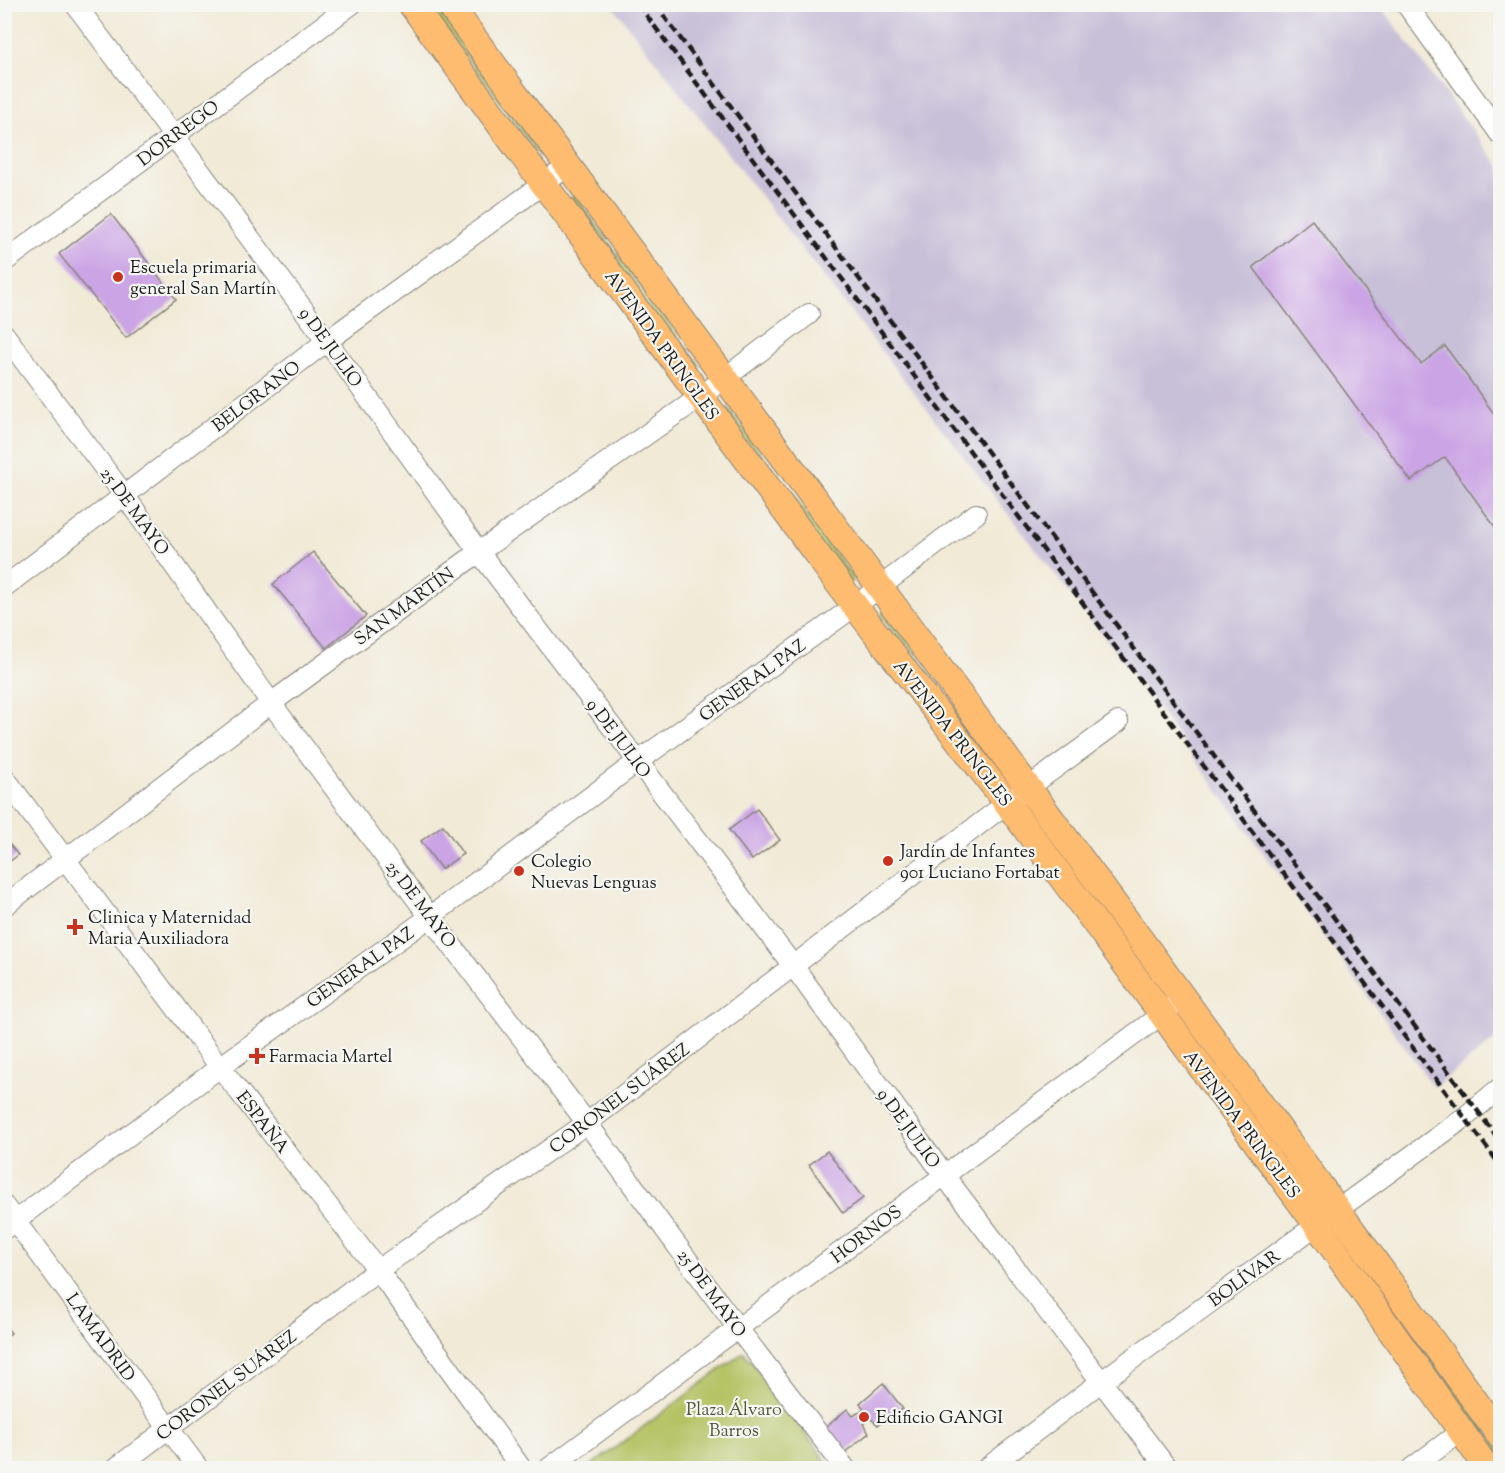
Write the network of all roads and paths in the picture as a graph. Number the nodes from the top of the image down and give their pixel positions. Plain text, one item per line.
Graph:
1 (75, 4) edge
2 (352, 4) edge
3 (411, 4) edge
4 (449, 4) edge
5 (1406, 4) edge
6 (1494, 110) edge
7 (1500, 134) edge
8 (174, 137) junction
9 (568, 166) junction
10 (544, 184) junction
11 (4, 262) edge
12 (809, 314) dead end
13 (4, 334) edge
14 (327, 341) junction
15 (724, 379) junction
16 (700, 398) junction
17 (125, 496) junction
18 (976, 514) dead end
19 (479, 552) junction
20 (878, 586) junction
21 (4, 587) edge
22 (855, 606) junction
23 (271, 703) junction
24 (1118, 722) dead end
25 (637, 762) junction
26 (4, 777) edge
27 (1028, 787) junction
28 (1007, 803) junction
29 (66, 859) junction
30 (4, 906) edge
31 (430, 917) junction
32 (794, 967) junction
33 (1182, 998) junction
34 (1162, 1016) junction
35 (220, 1067) junction
36 (1500, 1088) edge
37 (587, 1123) junction
38 (944, 1175) junction
39 (1338, 1209) junction
40 (8, 1219) edge
41 (1317, 1225) junction
42 (378, 1270) junction
43 (738, 1330) junction
44 (1102, 1381) junction
45 (169, 1428) junction
46 (1460, 1432) junction
47 (1500, 1436) edge
48 (116, 1468) edge
49 (198, 1468) edge
50 (521, 1468) edge
51 (549, 1468) edge
52 (845, 1468) edge
53 (987, 1468) edge
54 (1167, 1468) edge
55 (1412, 1468) edge
56 (1487, 1468) edge

1 - 8 street, 9 DE JULIO
2 - 8 street, DORREGO
3 - 10 main road, AVENIDA PRINGLES
4 - 9 main road, AVENIDA PRINGLES
5 - 6 street
6 - 7 street
8 - 11 street, DORREGO
8 - 14 street, 9 DE JULIO
9 - 10 street, BELGRANO
9 - 15 main road, AVENIDA PRINGLES
10 - 14 street, BELGRANO
10 - 16 main road, AVENIDA PRINGLES
12 - 15 street, SAN MARTÍN
13 - 17 street, 25 DE MAYO
14 - 17 street, BELGRANO
14 - 19 street, 9 DE JULIO
15 - 16 street, SAN MARTÍN
15 - 20 main road, AVENIDA PRINGLES
16 - 19 street, SAN MARTÍN
16 - 22 main road, AVENIDA PRINGLES
17 - 21 street, BELGRANO
17 - 23 street, 25 DE MAYO
18 - 20 street, GENERAL PAZ
19 - 23 street, SAN MARTÍN
19 - 25 street, 9 DE JULIO
20 - 22 street, GENERAL PAZ
20 - 27 main road, AVENIDA PRINGLES
22 - 25 street, GENERAL PAZ
22 - 28 main road, AVENIDA PRINGLES
23 - 29 street, SAN MARTÍN
23 - 31 street, 25 DE MAYO
24 - 27 street, CORONEL SUÁREZ
25 - 31 street, GENERAL PAZ
25 - 32 street, 9 DE JULIO
26 - 29 street, ESPAÑA
27 - 28 street, CORONEL SUÁREZ
27 - 33 main road, AVENIDA PRINGLES
28 - 32 street, CORONEL SUÁREZ
28 - 34 main road, AVENIDA PRINGLES
29 - 30 street, SAN MARTÍN
29 - 35 street, ESPAÑA
31 - 35 street, GENERAL PAZ
31 - 37 street, 25 DE MAYO
32 - 37 street, CORONEL SUÁREZ
32 - 38 street, 9 DE JULIO
33 - 34 street, HORNOS
33 - 39 main road, AVENIDA PRINGLES
34 - 38 street, HORNOS
34 - 41 main road, AVENIDA PRINGLES
35 - 40 street, GENERAL PAZ
35 - 42 street, ESPAÑA
36 - 39 street, BOLÍVAR
37 - 42 street, CORONEL SUÁREZ
37 - 43 street, 25 DE MAYO
38 - 43 street, HORNOS
38 - 44 street, 9 DE JULIO
39 - 41 street, BOLÍVAR
39 - 47 main road, AVENIDA PRINGLES
40 - 45 street, LAMADRID
41 - 44 street, BOLÍVAR
41 - 46 main road, AVENIDA PRINGLES
42 - 45 street, CORONEL SUÁREZ
42 - 50 street, ESPAÑA
43 - 51 street, HORNOS
43 - 52 street, 25 DE MAYO
44 - 53 street, BOLÍVAR
44 - 54 street, 9 DE JULIO
45 - 48 street, CORONEL SUÁREZ
45 - 49 street, LAMADRID
46 - 55 street
46 - 56 main road, AVENIDA PRINGLES

